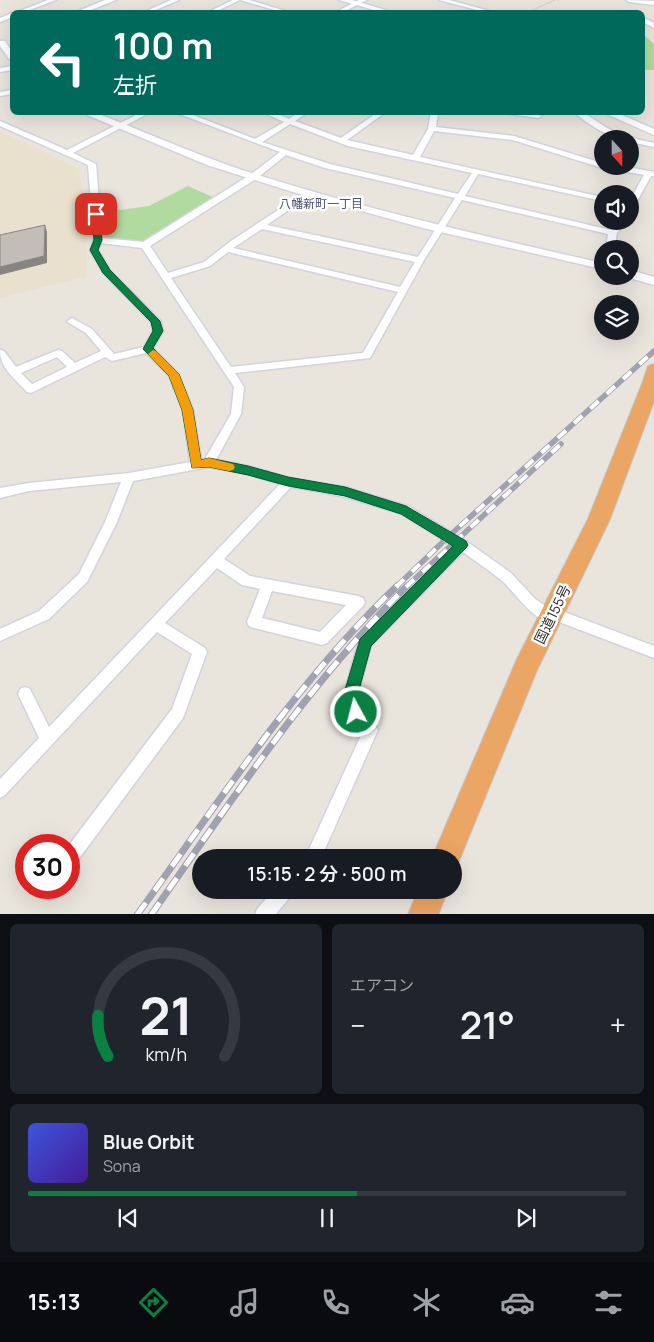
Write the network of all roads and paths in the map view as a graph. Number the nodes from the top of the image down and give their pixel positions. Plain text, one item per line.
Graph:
1 (53, 0) edge
2 (112, 0) edge
3 (176, 0) edge
4 (238, 0) edge
5 (243, 0) edge
6 (343, 0) edge
7 (442, 0) edge
8 (555, 0) edge
9 (628, 0) edge
10 (360, 2) edge
11 (654, 3) edge
12 (483, 4) dead end
13 (630, 8) dead end
14 (26, 10) edge
15 (87, 10) edge
16 (152, 10) edge
17 (215, 10) edge
18 (273, 10) edge
19 (344, 10) edge
20 (382, 10) edge
21 (471, 10) edge
22 (475, 10) edge
23 (532, 10) edge
24 (1, 42) edge
25 (10, 54) edge
26 (91, 115) edge
27 (143, 115) edge
28 (185, 115) edge
29 (272, 115) edge
30 (300, 115) edge
31 (379, 115) edge
32 (434, 115) edge
33 (528, 115) edge
34 (581, 115) edge
35 (613, 115) edge
36 (538, 116) dead end
37 (290, 122) junction
38 (0, 124) edge
39 (121, 127) junction
40 (432, 130) junction
41 (606, 130) edge
42 (654, 132) edge
43 (341, 141) junction
44 (639, 141) edge
45 (256, 142) junction
46 (654, 145) edge
47 (286, 152) junction
48 (67, 153) junction
49 (416, 158) junction
50 (594, 163) edge
51 (476, 172) junction
52 (639, 172) edge
53 (652, 174) edge
54 (253, 177) junction
55 (307, 193) junction
56 (639, 193) edge
57 (594, 197) edge
58 (458, 198) junction
59 (260, 226) junction
60 (441, 227) junction
61 (615, 230) edge
62 (613, 233) junction
63 (98, 240) junction
64 (612, 240) edge
65 (145, 245) junction
66 (226, 249) junction
67 (420, 260) junction
68 (594, 264) edge
69 (166, 277) junction
70 (639, 277) edge
71 (654, 281) edge
72 (403, 290) junction
73 (72, 322) dead end
74 (148, 349) junction
75 (107, 352) junction
76 (0, 353) edge
77 (74, 368) junction
78 (230, 370) junction
79 (654, 370) edge
80 (14, 372) junction
81 (209, 463) junction
82 (196, 465) junction
83 (129, 477) junction
84 (288, 482) junction
85 (0, 493) edge
86 (462, 545) junction
87 (215, 560) junction
88 (268, 585) junction
89 (552, 613) junction
90 (156, 624) junction
91 (0, 635) edge
92 (654, 652) edge
93 (25, 694) dead end
94 (47, 739) junction
95 (0, 790) edge
96 (80, 843) edge
97 (317, 849) edge
98 (450, 849) edge
99 (277, 899) edge
100 (429, 899) edge
101 (263, 914) edge
102 (423, 914) edge

1 - 14 street
2 - 15 street
3 - 16 street
4 - 17 street
5 - 18 street
6 - 10 street
7 - 21 street
8 - 23 path
9 - 11 street
9 - 13 street
10 - 19 street
10 - 20 street
12 - 22 street
24 - 25 street
26 - 39 street
27 - 39 street
28 - 45 street
29 - 37 street
30 - 37 street
31 - 43 street
32 - 40 street
33 - 36 street
34 - 41 street
35 - 42 street
37 - 43 street
37 - 45 street
38 - 48 street
39 - 48 street
39 - 54 street
40 - 49 street
40 - 50 street
43 - 49 street
44 - 46 street
45 - 47 street
47 - 54 street
47 - 58 street
48 - 63 street
49 - 51 street
51 - 57 street
51 - 58 street
52 - 53 street
53 - 56 street
54 - 55 street
54 - 65 street
55 - 59 street
55 - 60 street
58 - 60 street
58 - 62 street
59 - 66 street
59 - 67 street
60 - 67 street
60 - 68 street
61 - 62 street
62 - 64 street
63 - 65 street
63 - 74 street
65 - 69 street
66 - 69 street
66 - 72 street
67 - 72 street
69 - 78 street
70 - 71 street
72 - 78 street
73 - 75 street
74 - 75 street
74 - 82 street
75 - 77 street
76 - 80 street
77 - 80 street
77 - 80 street
78 - 81 street
79 - 89 highway, 国道155号
81 - 82 street
81 - 84 street
82 - 83 street
83 - 85 street
83 - 91 street
84 - 86 street
84 - 87 street
86 - 89 street
86 - 97 street
87 - 88 street
87 - 90 street
88 - 88 street
89 - 92 street
89 - 98 highway, 国道155号
90 - 94 street
90 - 96 street
93 - 94 street
94 - 95 street
99 - 101 street
100 - 102 highway

